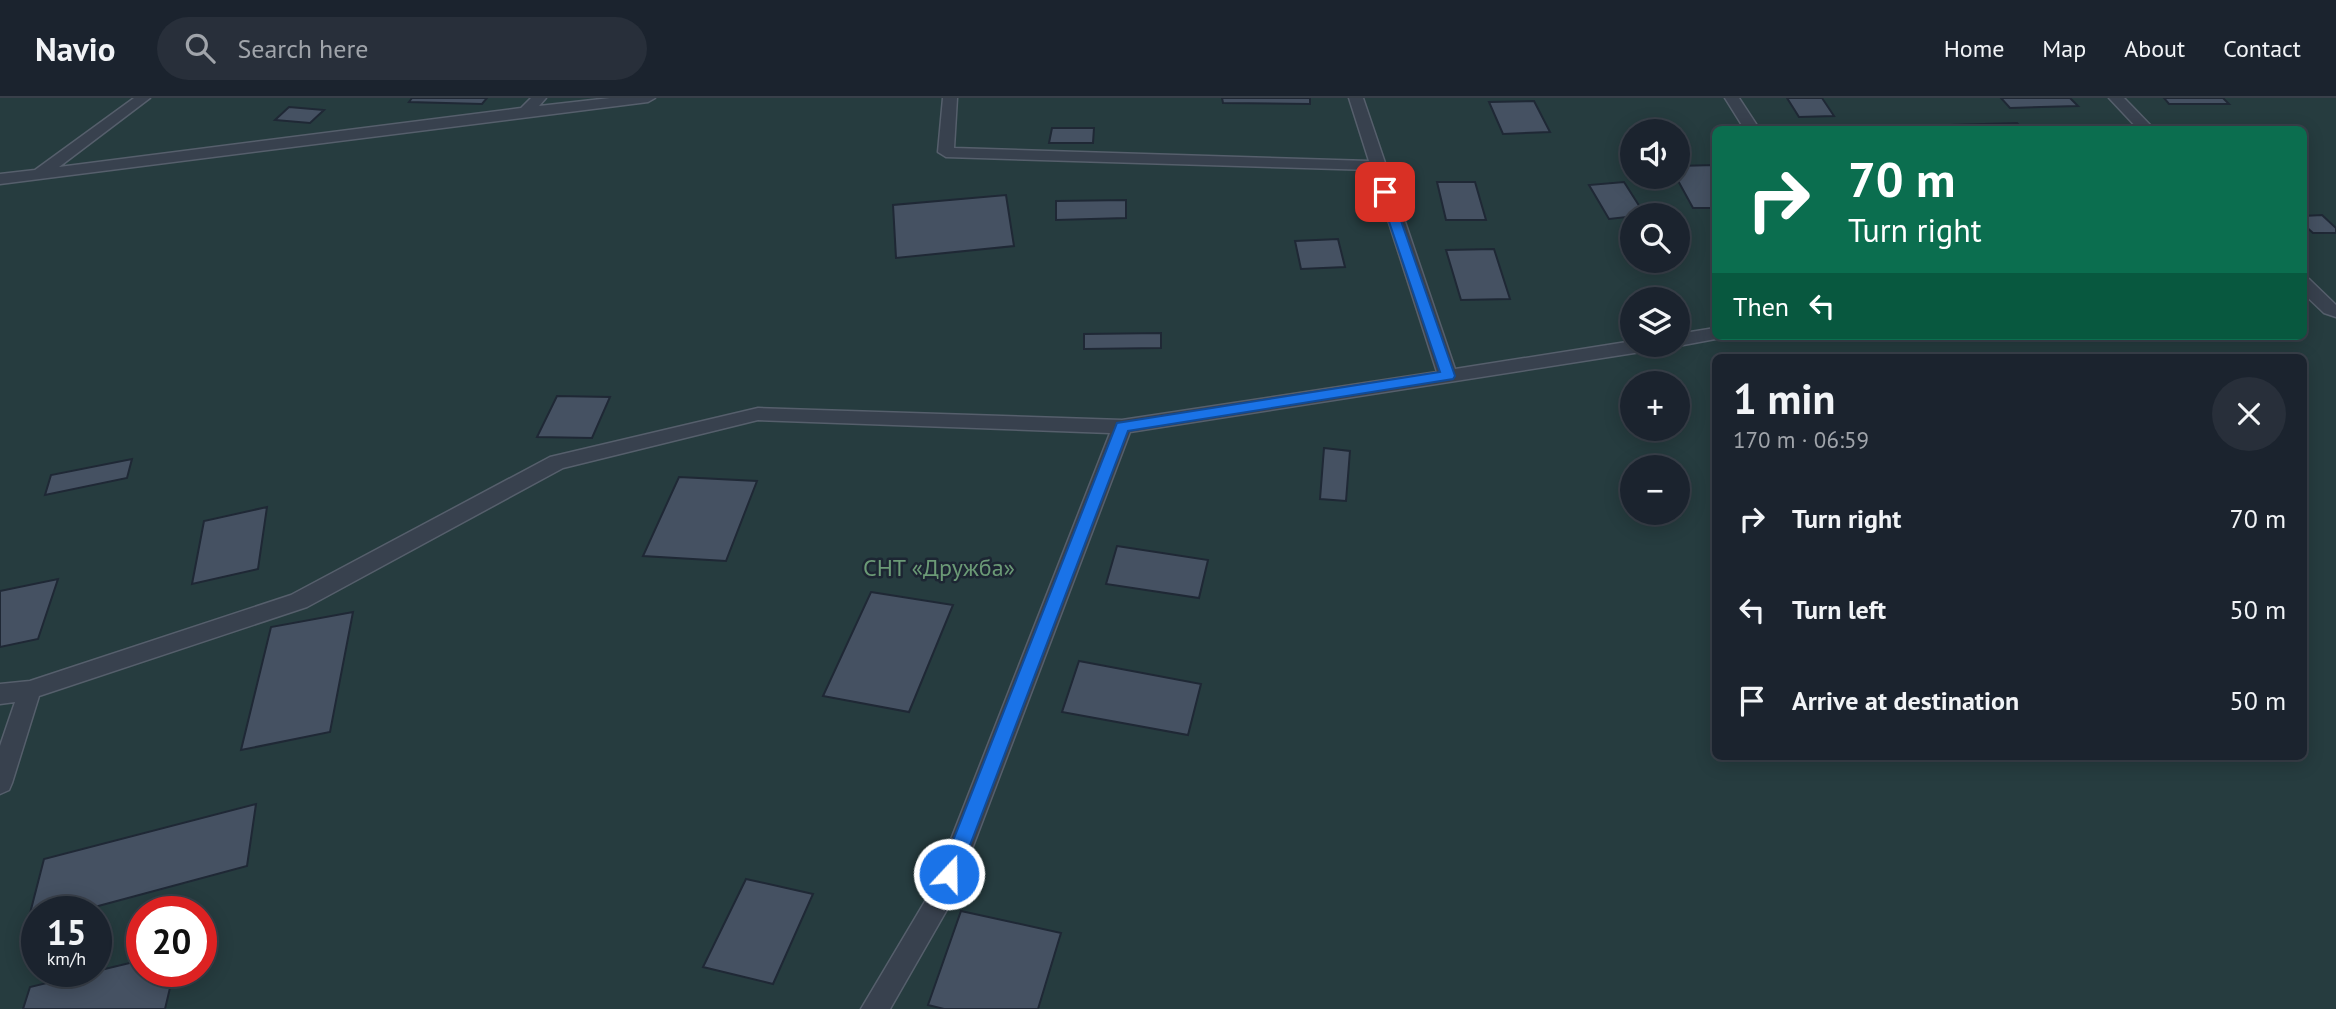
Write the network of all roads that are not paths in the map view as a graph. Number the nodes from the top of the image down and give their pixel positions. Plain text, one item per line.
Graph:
1 (143, 98) edge
2 (539, 98) edge
3 (648, 98) edge
4 (950, 98) edge
5 (1356, 98) edge
6 (1732, 98) edge
7 (2116, 98) edge
8 (525, 112) junction
9 (1750, 126) edge
10 (2144, 126) edge
11 (1377, 166) junction
12 (39, 174) junction
13 (0, 179) edge
14 (2307, 287) edge
15 (2336, 311) edge
16 (1712, 334) edge
17 (1690, 338) edge
18 (1620, 349) edge
19 (1448, 376) junction
20 (1122, 427) junction
21 (30, 690) junction
22 (0, 694) edge
23 (0, 783) edge
24 (875, 1009) edge

1 - 12 lane
2 - 8 lane
3 - 8 lane
4 - 11 lane
5 - 11 lane
6 - 9 lane
7 - 10 lane
8 - 12 lane
11 - 19 lane
12 - 13 lane
14 - 15 lane
16 - 17 lane
18 - 19 lane
19 - 20 lane
20 - 21 lane
20 - 24 lane
21 - 22 lane
21 - 23 lane

